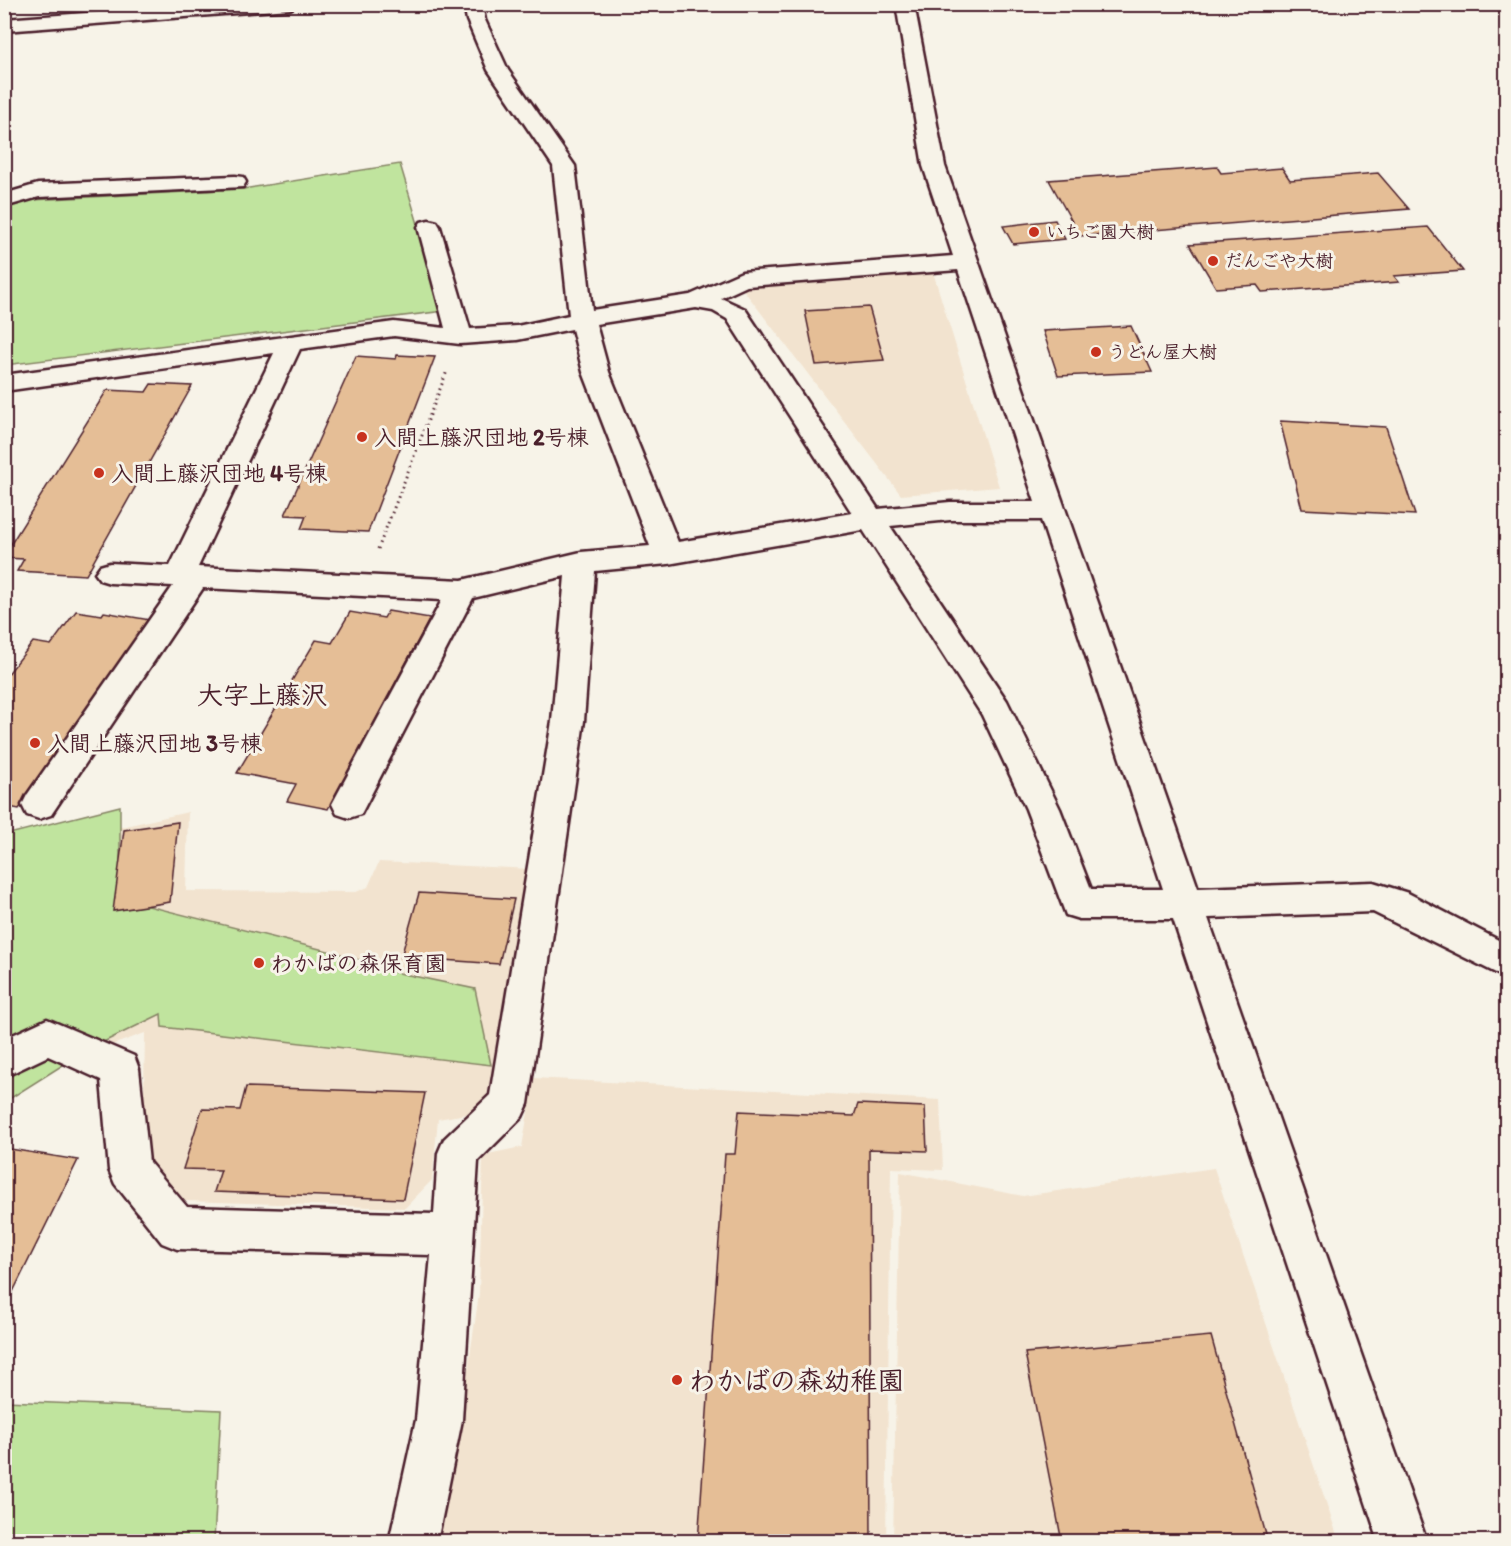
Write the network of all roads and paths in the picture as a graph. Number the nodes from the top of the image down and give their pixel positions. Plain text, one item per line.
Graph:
1 (290, 4) edge
2 (473, 4) edge
3 (905, 4) edge
4 (4, 25) edge
5 (235, 182) dead end
6 (4, 201) edge
7 (429, 227) dead end
8 (967, 262) junction
9 (696, 301) junction
10 (583, 320) junction
11 (460, 337) junction
12 (291, 343) junction
13 (4, 383) edge
14 (1051, 510) junction
15 (870, 519) junction
16 (668, 554) junction
17 (581, 562) junction
18 (110, 573) dead end
19 (186, 577) junction
20 (364, 585) junction
21 (462, 590) junction
22 (349, 804) dead end
23 (39, 805) dead end
24 (1186, 904) junction
25 (1506, 962) edge
26 (4, 1059) edge
27 (454, 1235) junction
28 (413, 1542) edge
29 (1403, 1542) edge

1 - 4 street
2 - 10 street
3 - 8 street
5 - 6 street
7 - 11 street
8 - 9 street
8 - 14 street
9 - 10 street
9 - 15 street
10 - 11 street
10 - 16 street
11 - 12 street
11 - 20 path
12 - 13 street
12 - 19 street
14 - 15 street
14 - 24 street
15 - 16 street
15 - 24 street
16 - 17 street
17 - 21 street
17 - 27 street
18 - 19 street
19 - 20 street
19 - 23 street
20 - 21 street
21 - 22 street
24 - 25 street
24 - 29 street
26 - 27 street
27 - 28 street

